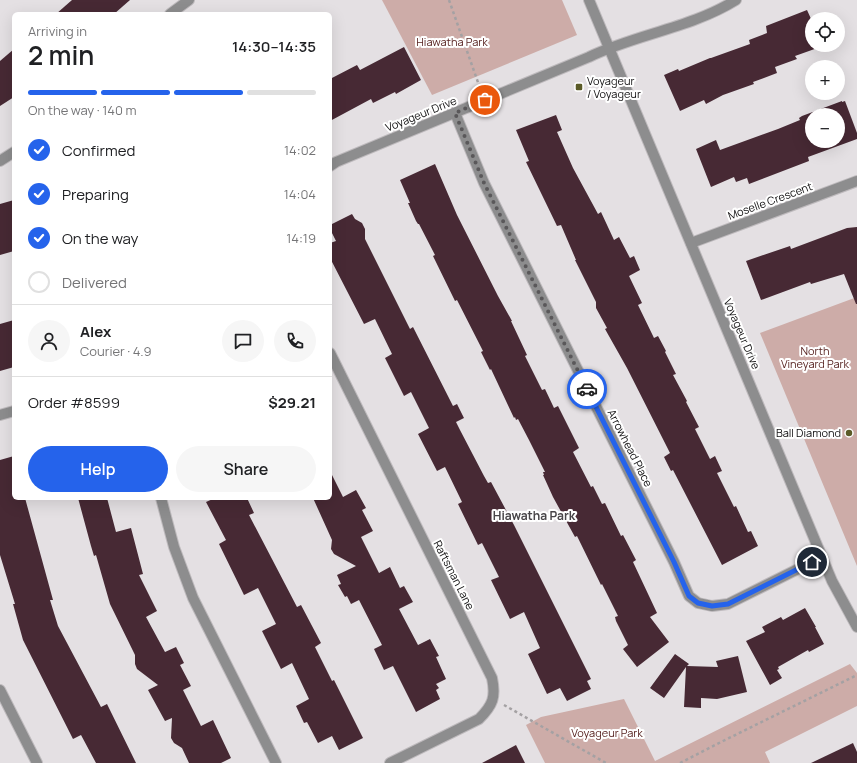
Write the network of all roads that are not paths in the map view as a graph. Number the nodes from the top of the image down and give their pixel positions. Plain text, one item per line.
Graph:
1 (190, 0) edge
2 (589, 0) edge
3 (736, 0) edge
4 (173, 12) edge
5 (609, 48) junction
6 (455, 113) junction
7 (12, 153) edge
8 (0, 161) edge
9 (332, 165) edge
10 (857, 181) edge
11 (691, 243) junction
12 (332, 358) edge
13 (12, 412) edge
14 (0, 415) edge
15 (162, 500) edge
16 (822, 557) junction
17 (857, 627) edge
18 (0, 690) edge
19 (37, 763) edge
20 (276, 763) edge
21 (390, 763) edge

1 - 4 street
2 - 5 street, Voyageur Drive
3 - 5 street
5 - 6 street, Voyageur Drive
5 - 11 street, Voyageur Drive
6 - 9 street, Voyageur Drive
6 - 16 street, Arrowhead Place
7 - 8 street
10 - 11 street, Moselle Crescent
11 - 16 street, Voyageur Drive
12 - 21 street, Raftsman Lane
13 - 14 street
15 - 20 street
16 - 17 street, Voyageur Drive
18 - 19 street

